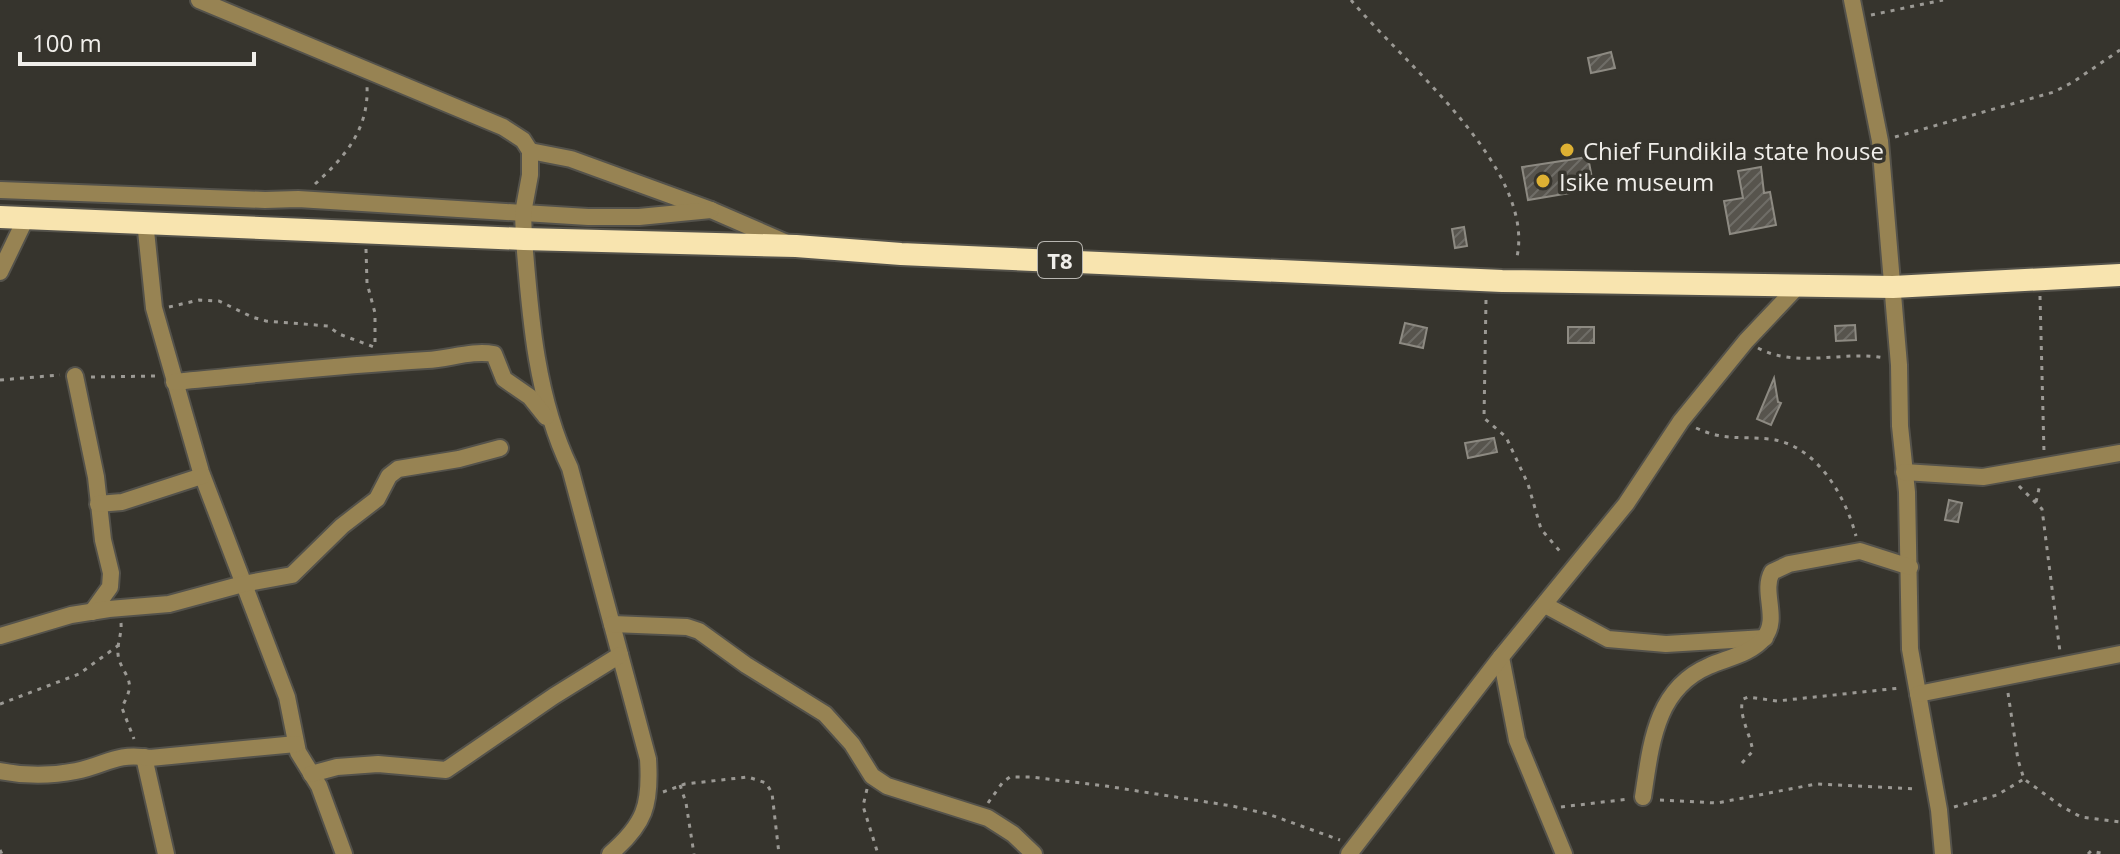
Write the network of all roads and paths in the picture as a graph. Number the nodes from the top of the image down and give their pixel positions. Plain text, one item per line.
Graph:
1 (199, 0) edge
2 (1351, 0) edge
3 (1852, 0) edge
4 (1943, 0) edge
5 (1856, 18) junction
6 (2120, 50) edge
7 (367, 70) junction
8 (1880, 141) junction
9 (530, 151) junction
10 (0, 190) edge
11 (298, 199) junction
12 (711, 210) junction
13 (523, 213) junction
14 (0, 217) edge
15 (26, 218) junction
16 (145, 221) junction
17 (360, 231) junction
18 (524, 239) junction
19 (796, 246) junction
20 (0, 272) edge
21 (2120, 275) edge
22 (1494, 280) junction
23 (2040, 281) junction
24 (1798, 286) junction
25 (1893, 287) junction
26 (154, 303) junction
27 (1746, 341) junction
28 (1899, 365) junction
29 (75, 376) dead end
30 (174, 382) junction
31 (1681, 421) junction
32 (551, 423) junction
33 (500, 448) dead end
34 (2120, 453) edge
35 (2043, 465) junction
36 (1904, 472) junction
37 (2003, 475) junction
38 (202, 476) junction
39 (98, 504) junction
40 (1860, 551) junction
41 (1575, 567) junction
42 (1910, 567) junction
43 (243, 584) junction
44 (1545, 605) junction
45 (118, 608) junction
46 (92, 612) junction
47 (612, 624) junction
48 (0, 636) edge
49 (1765, 638) junction
50 (119, 645) junction
51 (2120, 654) edge
52 (620, 655) junction
53 (1501, 657) junction
54 (2063, 666) junction
55 (2005, 675) junction
56 (1917, 690) junction
57 (0, 704) edge
58 (296, 744) junction
59 (144, 757) junction
60 (1742, 763) dead end
61 (0, 771) edge
62 (311, 774) junction
63 (872, 776) junction
64 (2024, 779) junction
65 (680, 785) junction
66 (1936, 790) junction
67 (1643, 797) junction
68 (648, 804) junction
69 (1545, 809) junction
70 (1939, 810) junction
71 (981, 816) junction
72 (2120, 822) edge
73 (1352, 850) edge
74 (166, 854) edge
75 (344, 854) edge
76 (610, 854) edge
77 (694, 854) edge
78 (779, 854) edge
79 (878, 854) edge
80 (1034, 854) edge
81 (1564, 854) edge
82 (1943, 854) edge
83 (2088, 854) edge
84 (2105, 854) edge

1 - 7 street
2 - 22 path
3 - 5 street
4 - 5 path
5 - 8 street
6 - 8 path
7 - 9 street
7 - 11 path
8 - 25 street
9 - 12 street
9 - 13 street
10 - 11 street
11 - 13 street
12 - 13 street
12 - 19 street
13 - 18 street
14 - 15 highway, T8
15 - 16 highway, T8
15 - 20 street
16 - 17 highway, T8
16 - 26 street
17 - 18 highway, T8
17 - 26 path
18 - 19 highway, T8
18 - 32 street
19 - 22 highway, T8
21 - 23 highway, T8
22 - 24 highway, T8
22 - 41 path
23 - 25 highway, T8
23 - 35 path
24 - 25 highway, T8
24 - 27 street
25 - 28 street
26 - 30 street
27 - 28 path
27 - 31 street
28 - 36 street
29 - 39 street
30 - 32 street
30 - 38 street
31 - 40 path
31 - 41 street
32 - 47 street
33 - 43 street
34 - 35 street
35 - 37 street
36 - 37 street
36 - 42 street
37 - 54 path
38 - 39 street
38 - 43 street
39 - 46 street
40 - 42 street
40 - 49 street
41 - 44 street
42 - 56 street
43 - 45 street
43 - 58 street
44 - 49 street
44 - 53 street
45 - 46 street
45 - 50 path
46 - 48 street
47 - 52 street
47 - 63 street
49 - 67 street
50 - 57 path
50 - 59 path
51 - 54 street
52 - 62 street
52 - 68 street
53 - 69 street
53 - 73 street
54 - 55 street
55 - 56 street
55 - 64 path
56 - 60 path
56 - 66 street
58 - 59 street
58 - 62 street
59 - 61 street
59 - 74 street
62 - 75 street
63 - 71 street
63 - 79 path
64 - 70 path
64 - 72 path
65 - 68 path
65 - 77 path
65 - 78 path
66 - 67 path
66 - 70 street
67 - 69 path
68 - 76 street
69 - 81 street
70 - 82 street
71 - 73 path
71 - 80 street
83 - 84 path

